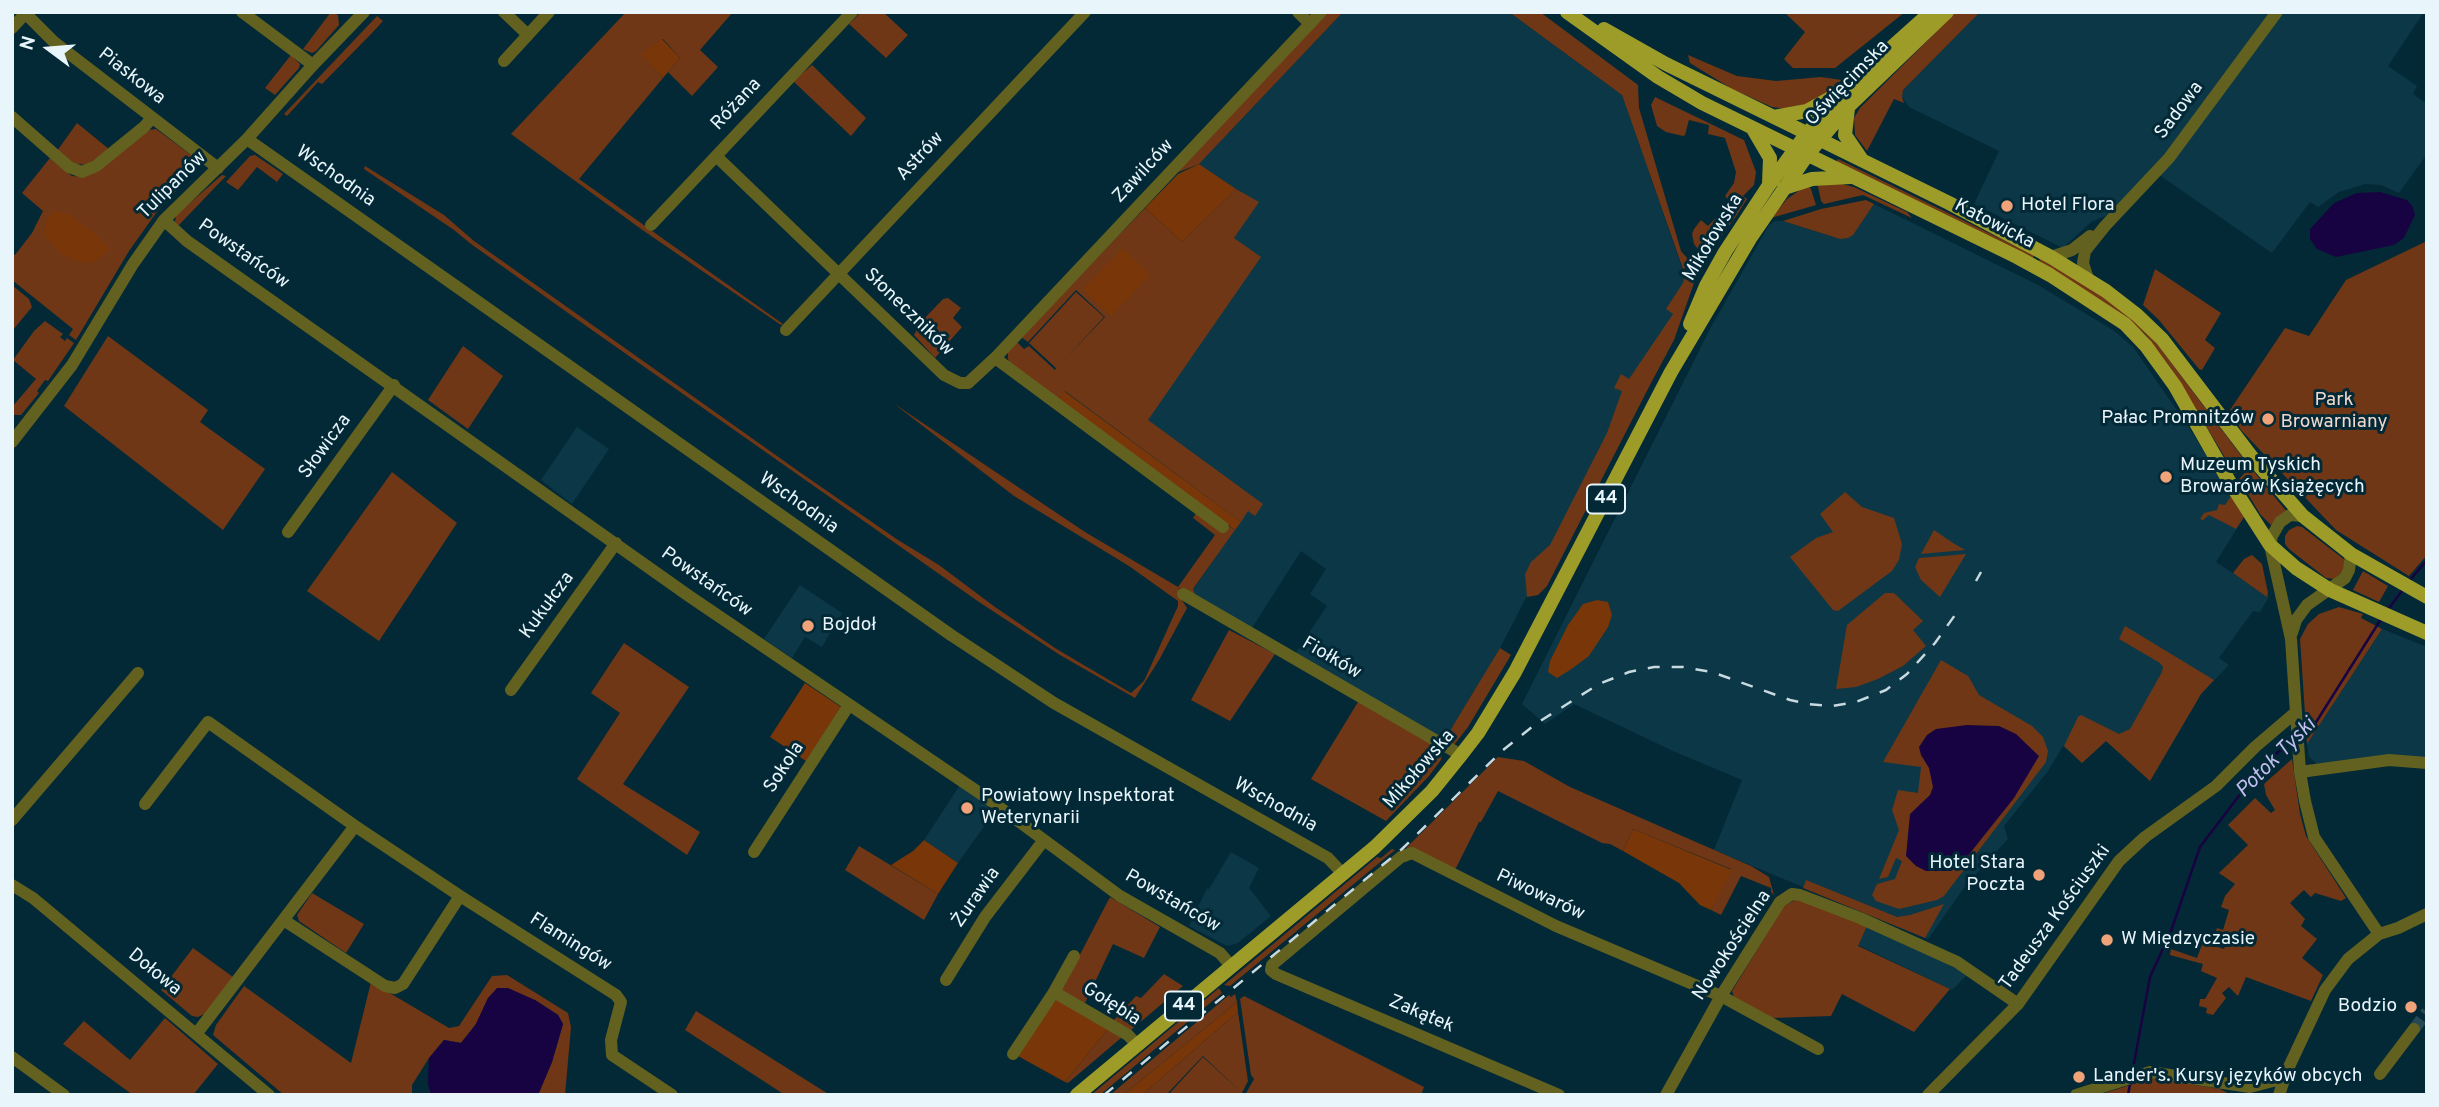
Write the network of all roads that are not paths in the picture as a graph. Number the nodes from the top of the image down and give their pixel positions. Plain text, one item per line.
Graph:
1 (242, 12) edge
2 (504, 12) edge
3 (548, 12) edge
4 (852, 12) edge
5 (1085, 12) edge
6 (1298, 12) edge
7 (1321, 12) edge
8 (1567, 12) edge
9 (1931, 12) edge
10 (1947, 12) edge
11 (2277, 12) edge
12 (24, 13) edge
13 (355, 15) edge
14 (1310, 24) junction
15 (12, 28) edge
16 (528, 35) junction
17 (504, 61) dead end
18 (313, 65) junction
19 (1851, 86) junction
20 (1849, 106) junction
21 (12, 117) edge
22 (1774, 117) junction
23 (152, 118) junction
24 (1750, 125) junction
25 (1814, 137) junction
26 (247, 139) junction
27 (1802, 151) junction
28 (716, 156) junction
29 (1862, 161) junction
30 (218, 168) junction
31 (1852, 177) junction
32 (1769, 186) junction
33 (1784, 188) junction
34 (164, 220) junction
35 (651, 225) dead end
36 (2105, 226) junction
37 (2051, 257) junction
38 (838, 274) junction
39 (2088, 279) junction
40 (786, 330) dead end
41 (995, 358) junction
42 (1671, 372) junction
43 (394, 385) junction
44 (12, 442) edge
45 (2303, 516) junction
46 (1223, 527) dead end
47 (288, 532) dead end
48 (616, 543) junction
49 (2270, 545) junction
50 (2351, 554) junction
51 (2330, 590) junction
52 (1183, 594) dead end
53 (2427, 597) edge
54 (2427, 633) edge
55 (2291, 639) junction
56 (138, 673) dead end
57 (511, 690) dead end
58 (849, 705) junction
59 (2296, 712) junction
60 (1461, 755) junction
61 (2427, 763) edge
62 (2300, 772) junction
63 (145, 804) dead end
64 (12, 820) edge
65 (355, 826) junction
66 (1044, 840) junction
67 (754, 852) dead end
68 (1343, 874) junction
69 (12, 885) edge
70 (460, 896) junction
71 (2427, 914) edge
72 (285, 921) junction
73 (2379, 934) junction
74 (1074, 956) dead end
75 (1232, 967) junction
76 (1270, 968) joint
77 (946, 980) dead end
78 (1054, 992) junction
79 (1721, 996) junction
80 (2018, 1004) junction
81 (2414, 1029) tunnel mouth
82 (197, 1033) junction
83 (1137, 1045) junction
84 (1818, 1049) dead end
85 (1013, 1054) dead end
86 (12, 1057) edge
87 (2287, 1071) junction
88 (2380, 1074) dead end
89 (2224, 1085) junction
90 (64, 1095) edge
91 (269, 1095) edge
92 (671, 1095) edge
93 (1077, 1095) edge
94 (1559, 1095) edge
95 (1665, 1095) edge
96 (1928, 1095) edge
97 (2076, 1095) edge
98 (2240, 1095) edge
99 (2279, 1095) edge

1 - 18 street
2 - 16 street
3 - 16 street
4 - 28 street, Różana
5 - 38 street, Astrów
6 - 14 street
7 - 14 street, Zawilców
8 - 22 main road, Katowicka
8 - 24 main road, Katowicka
9 - 19 main road, Oświęcimska / 44
10 - 20 main road, Oświęcimska / 44
11 - 36 street, Sadowa
12 - 15 street
12 - 23 street, Piaskowa
13 - 18 street, Tulipanów
14 - 41 street, Zawilców
16 - 17 street
18 - 26 street, Tulipanów
19 - 22 main road
19 - 25 main road, Oświęcimska / 44
20 - 25 main road, Oświęcimska / 44
20 - 29 main road
21 - 23 street
22 - 25 main road, Katowicka
23 - 30 street, Piaskowa
24 - 27 main road, Katowicka
24 - 32 main road
25 - 27 main road, Mikołowska / 44
25 - 29 main road, Katowicka
26 - 30 street, Tulipanów
26 - 68 street, Wschodnia
27 - 31 main road, Katowicka
27 - 32 main road, Mikołowska / 44
27 - 33 main road, Mikołowska / 44
28 - 35 street, Różana
28 - 38 street, Słoneczników
29 - 37 main road, Katowicka
30 - 34 street, Tulipanów
31 - 33 main road
31 - 49 main road, Katowicka
32 - 42 main road, Mikołowska / 44
33 - 42 main road, Mikołowska / 44
34 - 43 street, Powstańców
34 - 44 street, Tulipanów
36 - 37 street, Sadowa
36 - 39 street, Sadowa
37 - 39 main road, Katowicka
38 - 40 street, Astrów
38 - 41 street, Słoneczników
39 - 45 main road, Katowicka
41 - 46 street
42 - 60 main road, Mikołowska / 44
43 - 47 street, Słowicza
43 - 48 street, Powstańców
45 - 49 street
45 - 50 main road, Katowicka
48 - 57 street, Kukułcza
48 - 58 street, Powstańców
49 - 51 main road, Katowicka
49 - 55 street
50 - 51 street
50 - 53 main road, Katowicka
51 - 54 main road, Katowicka
51 - 55 street
52 - 60 street, Fiołków
55 - 59 street
56 - 64 street
58 - 66 street, Powstańców
58 - 67 street, Sokola
59 - 62 street
59 - 80 street, Tadeusza Kościuszki
60 - 68 main road, Mikołowska / 44
61 - 62 street
62 - 73 street
63 - 65 street, Flamingów
65 - 70 street, Flamingów
65 - 72 street
66 - 75 street, Powstańców
66 - 77 street, Żurawia
68 - 75 main road, Mikołowska / 44
69 - 82 street, Dołowa
70 - 72 street
70 - 92 street, Flamingów
71 - 73 street
72 - 82 street
73 - 87 street
74 - 78 street
75 - 83 main road, Mikołowska / 44
76 - 79 street, Piwowarów
76 - 94 street, Zakątek
78 - 83 street, Gołębia
78 - 85 street, Gołębia
79 - 80 street, Nowokościelna
79 - 84 street, Piwowarów
79 - 95 street, Nowokościelna
80 - 96 street, Tadeusza Kościuszki
81 - 88 street
82 - 91 street, Dołowa
83 - 93 main road, Mikołowska / 44
86 - 90 street
87 - 89 street
87 - 99 street
89 - 97 street
89 - 98 street

